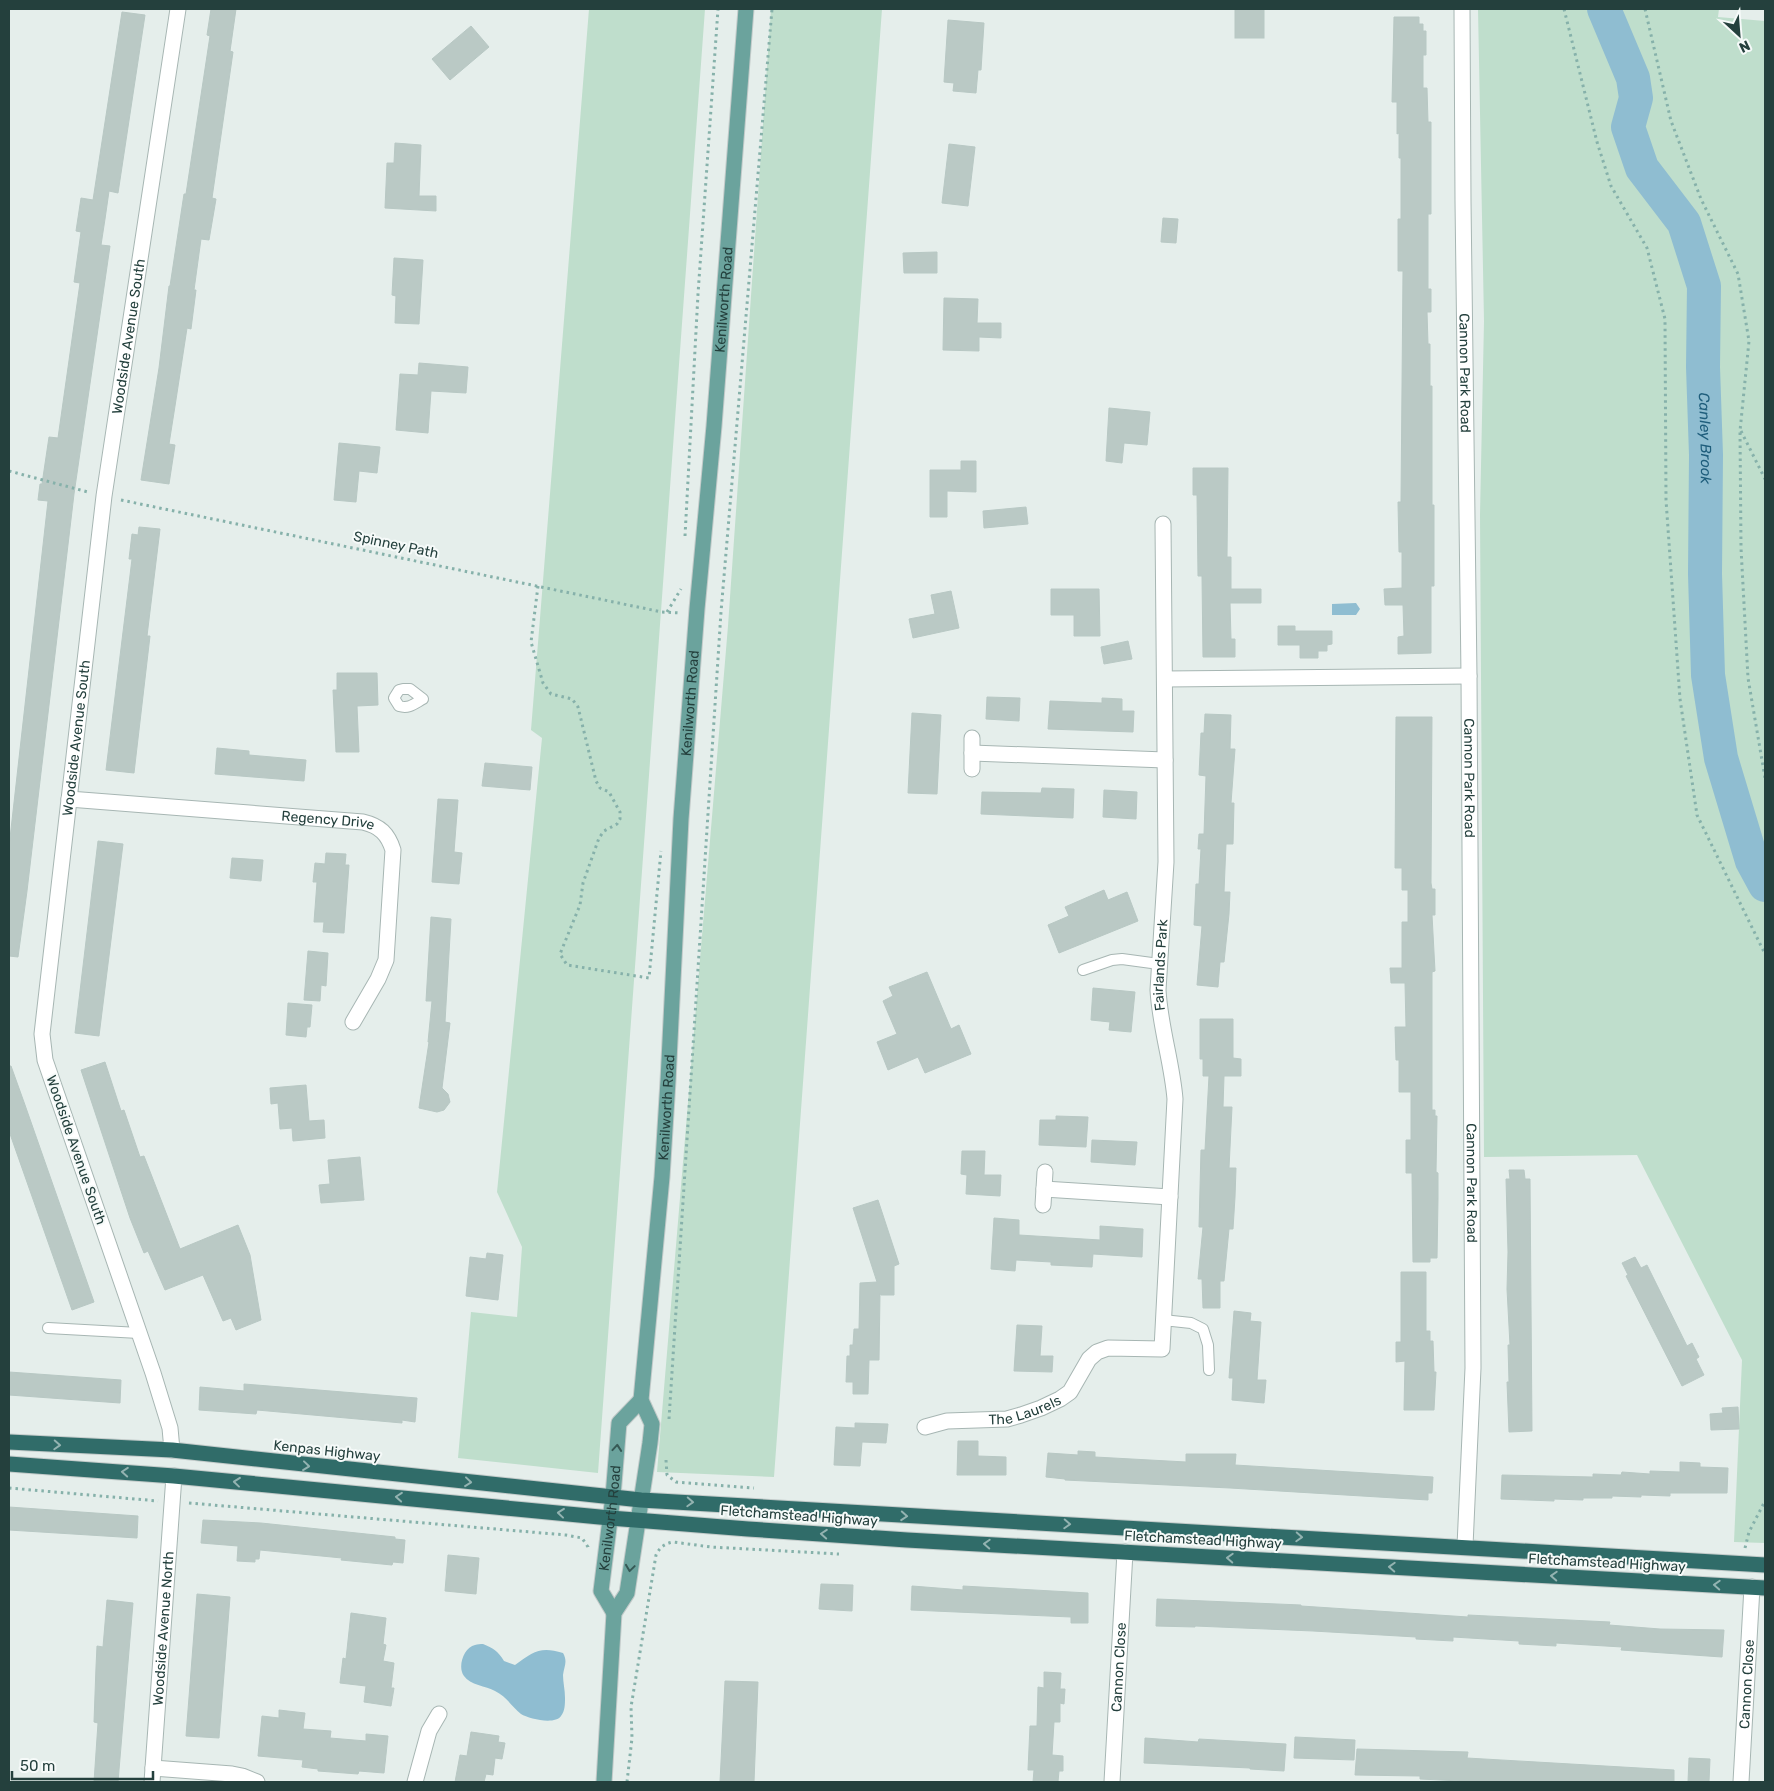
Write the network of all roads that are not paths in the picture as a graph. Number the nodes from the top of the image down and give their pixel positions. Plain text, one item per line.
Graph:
1 (178, 9) edge
2 (746, 9) edge
3 (1462, 9) edge
4 (1163, 524) dead end
5 (1469, 676) junction
6 (1165, 679) junction
7 (1165, 760) junction
8 (972, 769) dead end
9 (69, 800) junction
10 (1159, 964) junction
11 (1083, 970) dead end
12 (353, 1022) dead end
13 (1045, 1172) dead end
14 (1044, 1189) junction
15 (1170, 1197) junction
16 (1043, 1205) dead end
17 (1163, 1320) junction
18 (48, 1328) dead end
19 (139, 1333) junction
20 (1162, 1348) joint
21 (1209, 1370) dead end
22 (641, 1400) junction
23 (925, 1427) dead end
24 (9, 1442) edge
25 (172, 1450) junction
26 (9, 1464) edge
27 (174, 1476) junction
28 (613, 1496) junction
29 (641, 1500) junction
30 (610, 1518) junction
31 (638, 1520) junction
32 (1465, 1546) junction
33 (1125, 1552) junction
34 (1765, 1564) edge
35 (1759, 1588) edge
36 (614, 1613) junction
37 (439, 1714) dead end
38 (153, 1775) edge
39 (257, 1782) edge
40 (415, 1782) edge
41 (604, 1782) edge
42 (1112, 1782) edge
43 (1741, 1782) edge

1 - 9 street, Woodside Avenue South
2 - 22 main road, Kenilworth Road
3 - 5 street, Cannon Park Road
4 - 6 street, Fairlands Park
5 - 6 street
5 - 32 street, Cannon Park Road
6 - 7 street, Fairlands Park
7 - 8 street
7 - 10 street, Fairlands Park
9 - 12 street, Regency Drive
9 - 19 street, Woodside Avenue South
10 - 11 lane
10 - 15 street, Fairlands Park
13 - 14 street
14 - 15 street
14 - 16 street
15 - 17 street, Fairlands Park
17 - 20 street, Fairlands Park
17 - 21 lane
18 - 19 lane
19 - 25 street, Woodside Avenue South
20 - 23 street, The Laurels
28 -> 22 main road, Kenilworth Road
22 - 29 main road, Kenilworth Road
24 -> 25 highway, Kenpas Highway
25 -> 28 highway, Kenpas Highway
27 -> 26 highway
30 -> 27 highway
27 - 38 street, Woodside Avenue North
28 - 29 highway, Kenpas Highway
28 - 30 main road, Kenilworth Road
29 - 31 main road, Kenilworth Road
29 -> 32 highway, Fletchamstead Highway
30 - 31 highway
30 - 36 main road, Kenilworth Road
33 -> 31 highway, Fletchamstead Highway
31 -> 36 main road, Kenilworth Road
32 - 34 highway, Fletchamstead Highway
35 -> 33 highway, Fletchamstead Highway
33 - 42 street, Cannon Close
35 - 43 street, Cannon Close
36 - 41 main road, Kenilworth Road
37 - 40 street
38 - 39 street

